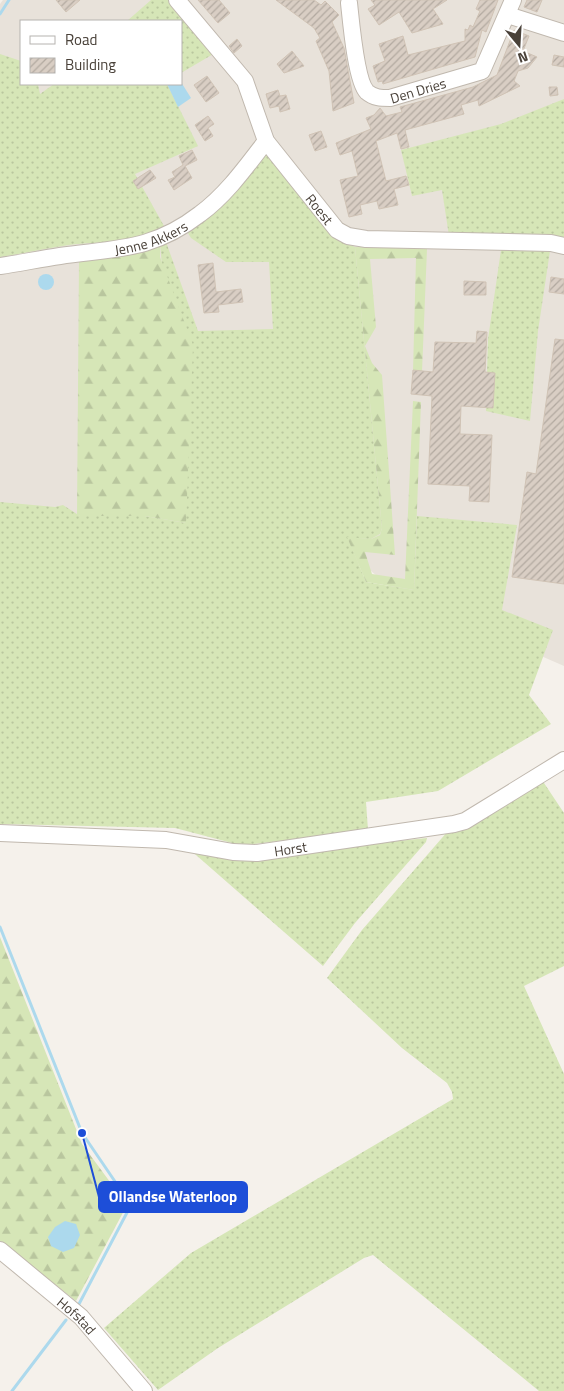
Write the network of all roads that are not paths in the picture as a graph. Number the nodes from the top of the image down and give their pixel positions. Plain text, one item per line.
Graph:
1 (177, 0) edge
2 (349, 1) edge
3 (511, 7) edge
4 (564, 33) edge
5 (266, 141) junction
6 (564, 246) edge
7 (0, 266) edge
8 (564, 760) edge
9 (0, 833) edge
10 (0, 1250) edge
11 (144, 1391) edge

1 - 5 street, Roest
2 - 3 street, Den Dries
3 - 4 street
5 - 6 street, Roest
5 - 7 street, Jenne Akkers
8 - 9 street, Horst
10 - 11 street, Hofstad

